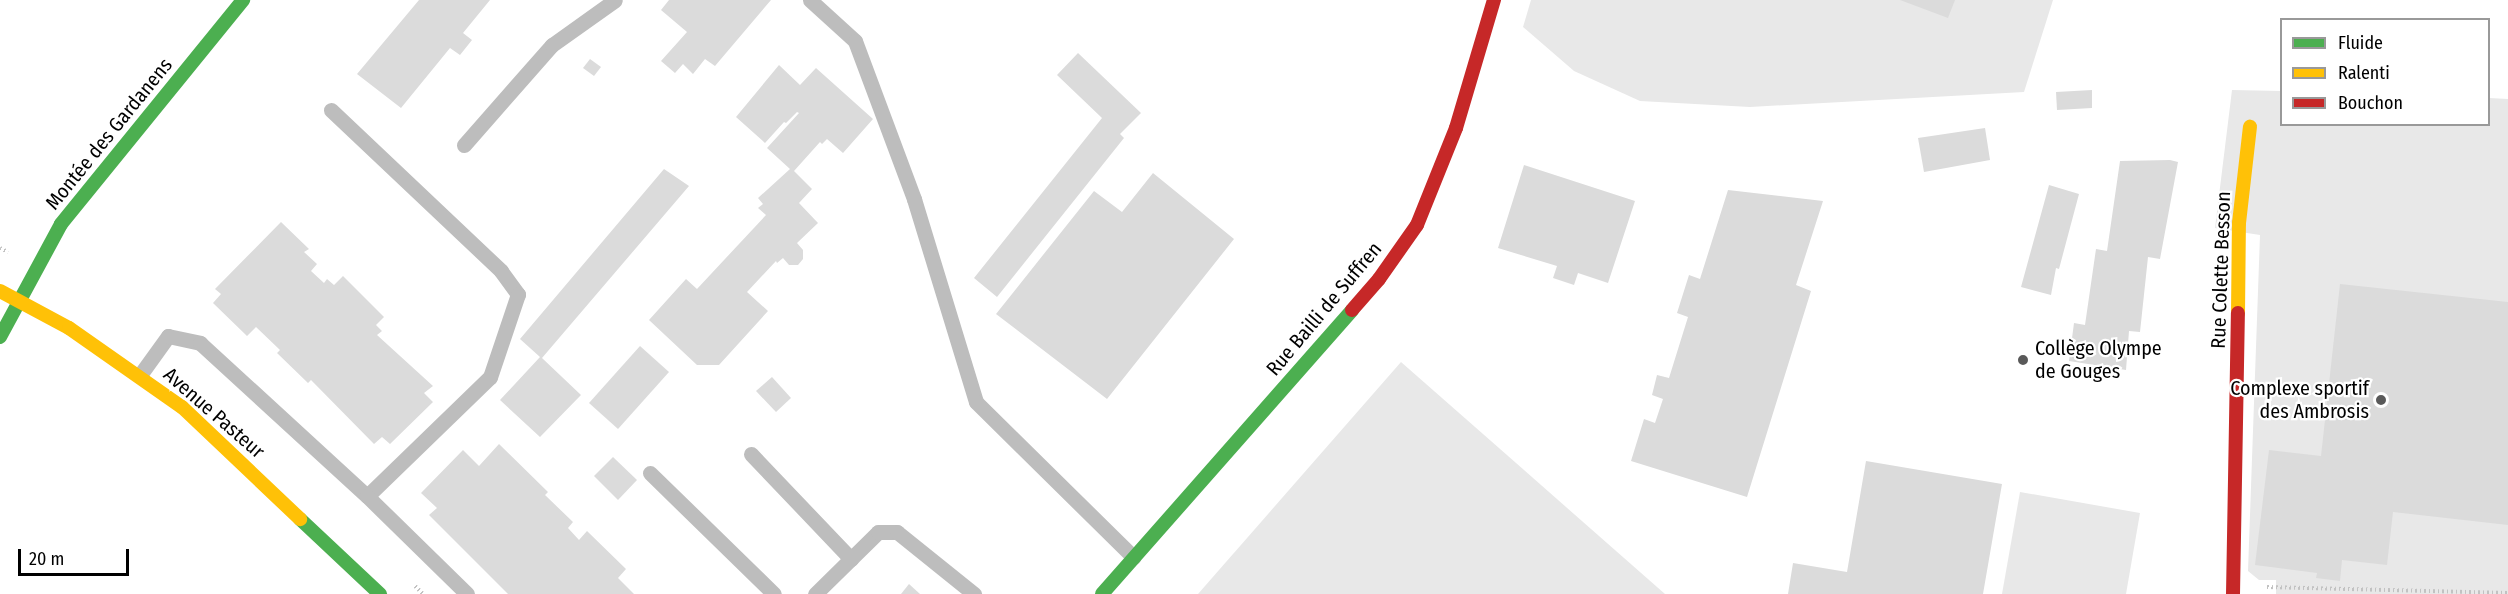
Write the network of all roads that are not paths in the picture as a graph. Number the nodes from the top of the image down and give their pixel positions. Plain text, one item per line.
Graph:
1 (243, 0) edge
2 (615, 0) edge
3 (810, 0) edge
4 (1494, 0) edge
5 (331, 110) dead end
6 (2250, 127) dead end
7 (464, 145) dead end
8 (0, 291) edge
9 (20, 302) junction
10 (0, 337) edge
11 (140, 375) junction
12 (751, 454) dead end
13 (651, 473) dead end
14 (367, 496) junction
15 (1133, 557) junction
16 (851, 559) junction
17 (2233, 590) edge
18 (380, 594) edge
19 (466, 594) edge
20 (774, 594) edge
21 (815, 594) edge
22 (974, 594) edge
23 (1102, 594) edge

1 - 9 street, Montée des Gardanens
2 - 7 lane
3 - 15 lane
4 - 15 street, Rue Bailli de Suffren
5 - 14 lane
6 - 17 street, Rue Colette Besson
8 - 9 street, Avenue Pasteur
9 - 10 street, Montée des Gardanens
9 - 11 street, Avenue Pasteur
11 - 14 lane
11 - 18 street, Avenue Pasteur
12 - 16 lane
13 - 20 lane
14 - 19 lane
15 - 23 street, Rue Bailli de Suffren
16 - 21 lane
16 - 22 lane

